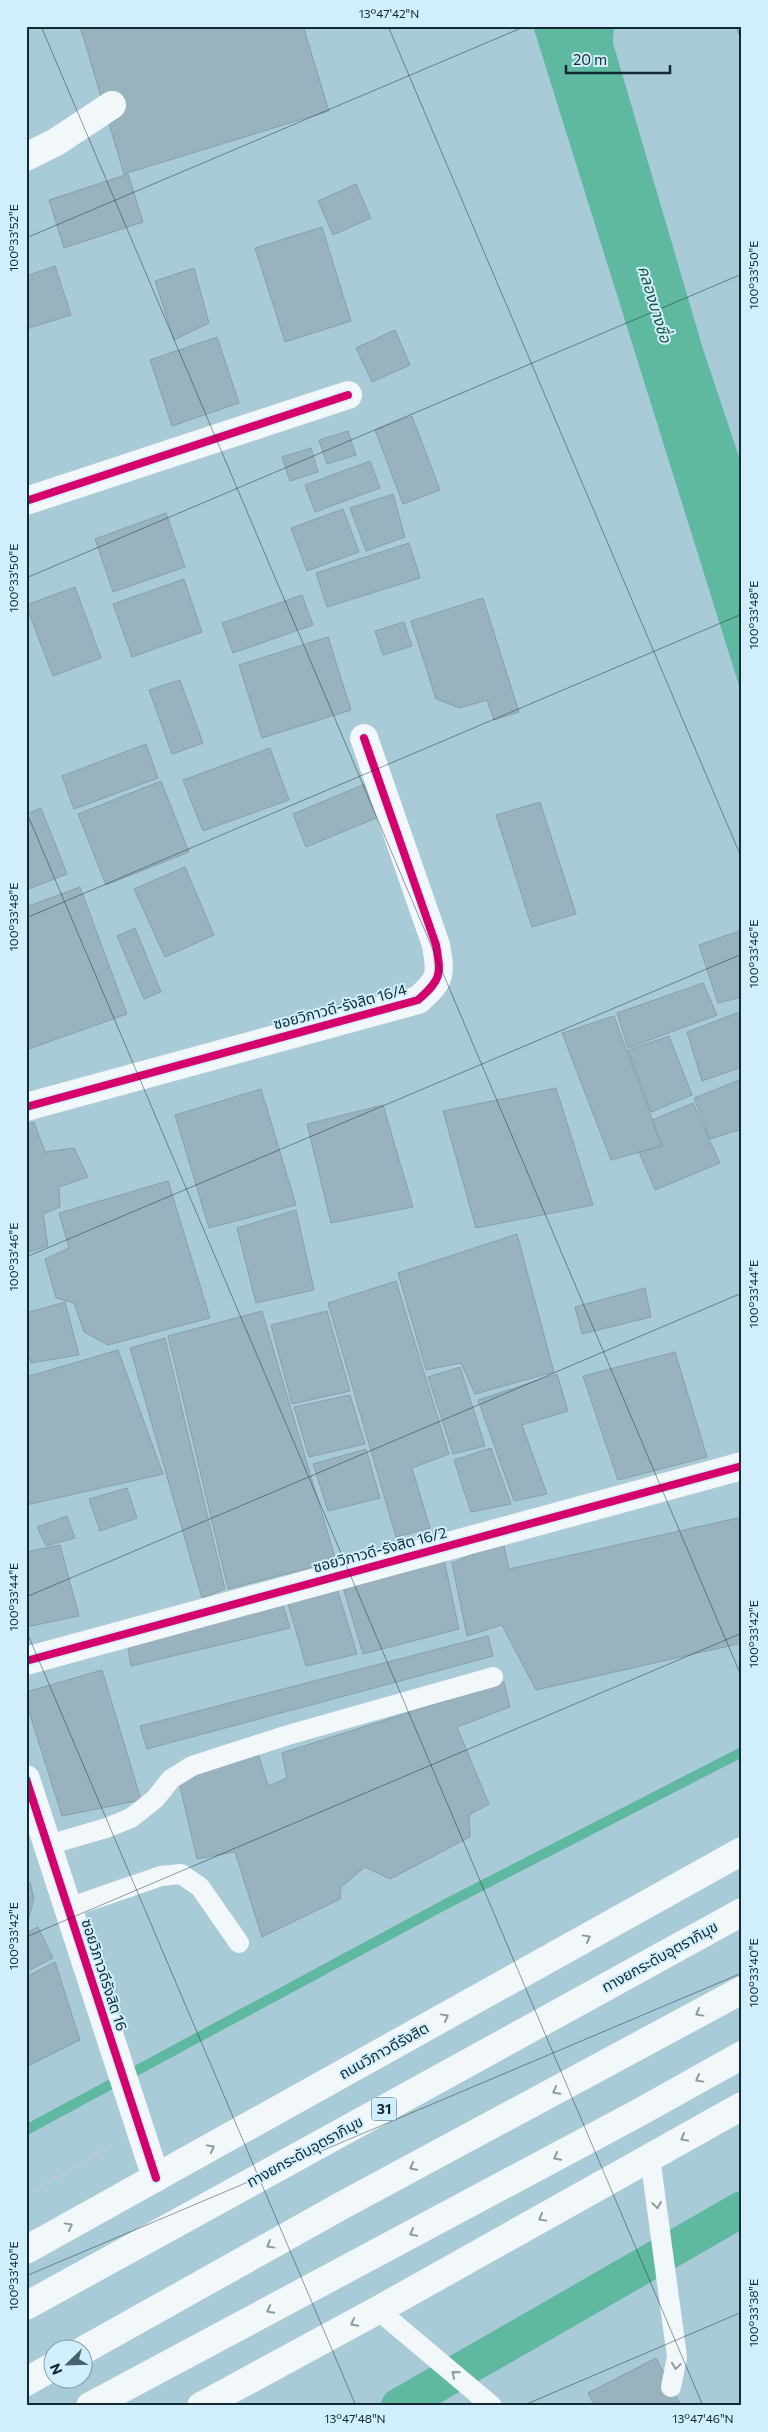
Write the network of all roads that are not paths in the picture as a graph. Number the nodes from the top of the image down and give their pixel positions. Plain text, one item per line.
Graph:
1 (112, 104) dead end
2 (26, 157) edge
3 (348, 395) dead end
4 (26, 501) edge
5 (364, 738) dead end
6 (26, 1107) edge
7 (742, 1466) edge
8 (26, 1661) edge
9 (493, 1677) dead end
10 (26, 1779) edge
11 (48, 1845) junction
12 (742, 1851) edge
13 (68, 1908) junction
14 (742, 1912) edge
15 (742, 1924) edge
16 (239, 1943) dead end
17 (742, 1990) edge
18 (742, 2055) edge
19 (742, 2106) edge
20 (650, 2157) junction
21 (156, 2178) junction
22 (26, 2250) edge
23 (29, 2305) edge
24 (378, 2310) junction
25 (92, 2344) edge
26 (42, 2373) edge
27 (26, 2382) edge
28 (672, 2387) dead end
29 (228, 2399) edge
30 (90, 2406) edge
31 (201, 2406) edge
32 (492, 2406) edge

1 - 2 main road
3 - 4 main road
5 - 6 main road, ซอยวิภาวดี-รังสิต 16/4
7 - 8 main road, ซอยวิภาวดี-รังสิต 16/2
9 - 11 lane
10 - 11 main road, ซอยวิภาวดีรังสิต 16
11 - 13 main road, ซอยวิภาวดีรังสิต 16
21 -> 12 main road, ถนนวิภาวดีรังสิต
13 - 16 lane
13 - 21 main road, ซอยวิภาวดีรังสิต 16
14 - 23 main road, ทางยกระดับอุตราภิมุข / 31
15 - 23 main road, 31
17 -> 25 main road
18 -> 30 main road
19 -> 20 main road
20 -> 24 main road
20 -> 28 lane
22 -> 21 main road, ถนนวิภาวดีรังสิต
24 -> 29 main road
32 -> 24 lane
26 - 27 main road
29 - 31 main road

